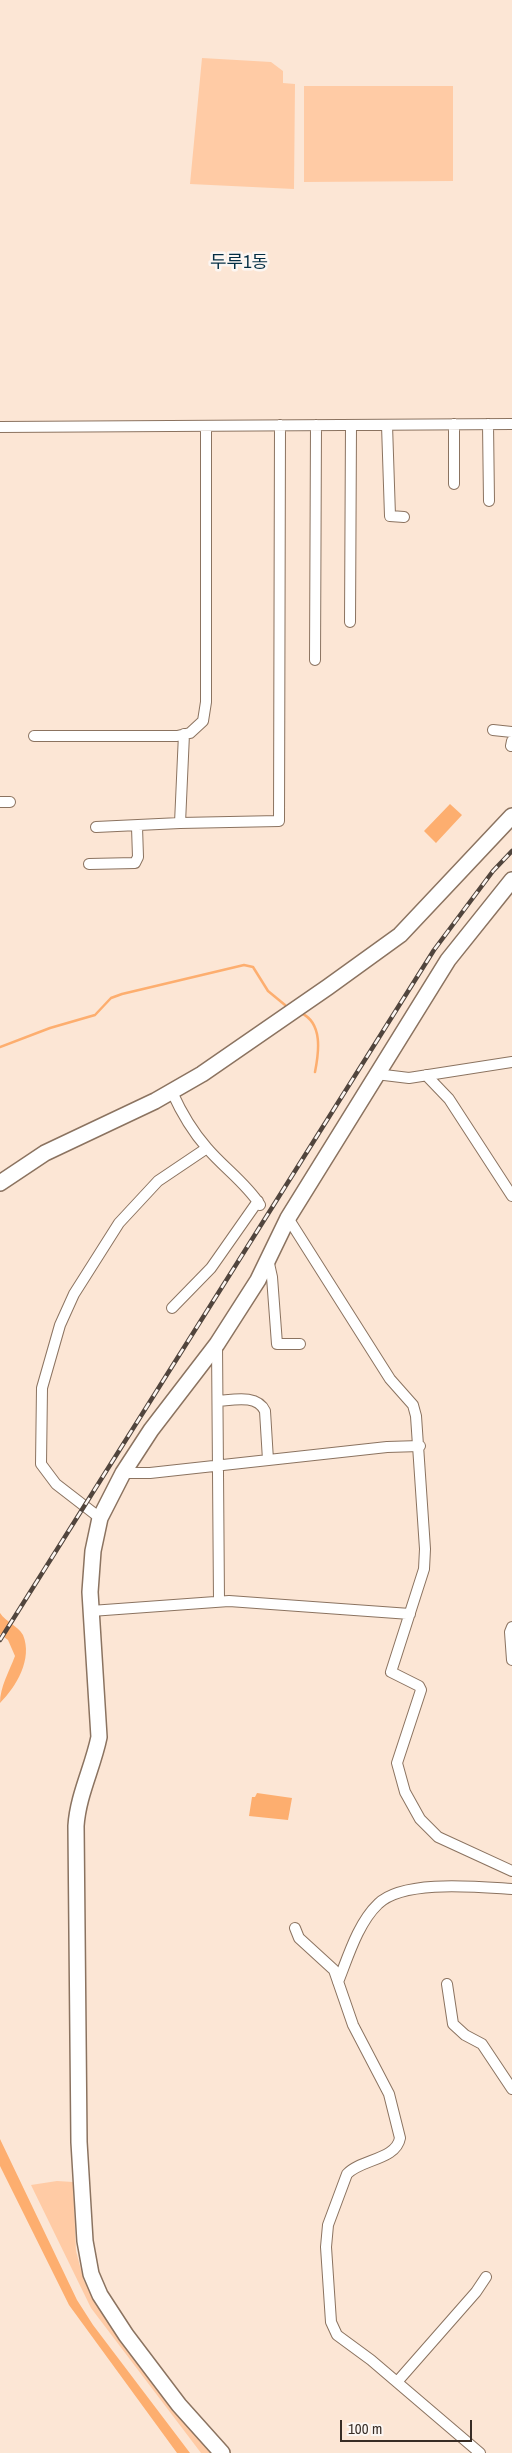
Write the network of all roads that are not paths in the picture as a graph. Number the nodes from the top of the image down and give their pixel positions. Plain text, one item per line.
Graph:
1 (387, 424) junction
2 (454, 424) junction
3 (488, 424) junction
4 (512, 424) edge
5 (280, 425) junction
6 (316, 425) junction
7 (351, 425) junction
8 (206, 426) junction
9 (0, 427) edge
10 (454, 484) dead end
11 (489, 501) dead end
12 (404, 516) dead end
13 (350, 622) dead end
14 (315, 660) dead end
15 (493, 730) dead end
16 (512, 732) edge
17 (184, 734) junction
18 (34, 736) dead end
19 (512, 816) edge
20 (180, 824) junction
21 (96, 827) dead end
22 (137, 827) junction
23 (89, 864) dead end
24 (512, 880) edge
25 (512, 1062) edge
26 (376, 1074) junction
27 (426, 1075) junction
28 (172, 1092) junction
29 (207, 1148) junction
30 (0, 1184) edge
31 (512, 1196) edge
32 (288, 1218) junction
33 (267, 1258) junction
34 (172, 1308) dead end
35 (217, 1344) junction
36 (300, 1344) dead end
37 (218, 1401) junction
38 (420, 1446) junction
39 (268, 1460) junction
40 (219, 1465) junction
41 (123, 1473) junction
42 (100, 1518) junction
43 (219, 1601) junction
44 (91, 1611) junction
45 (410, 1614) junction
46 (512, 1627) edge
47 (512, 1660) edge
48 (512, 1871) edge
49 (512, 1889) edge
50 (295, 1928) dead end
51 (338, 1982) junction
52 (446, 1984) dead end
53 (512, 2089) edge
54 (486, 2277) dead end
55 (397, 2382) junction
56 (222, 2453) edge
57 (480, 2453) edge

1 - 2 street
1 - 7 street
1 - 12 street
2 - 3 street
2 - 10 street
3 - 4 street
3 - 11 street
5 - 6 street
5 - 8 street
5 - 20 street
6 - 7 street
6 - 14 street
7 - 13 street
8 - 9 street
8 - 17 street
15 - 16 street
17 - 18 street
17 - 20 street
19 - 28 street
20 - 22 street
21 - 22 street
22 - 23 street
24 - 26 street
25 - 27 street
26 - 27 street
26 - 32 street
27 - 31 street
28 - 29 street
28 - 30 street
29 - 34 street
29 - 42 street
32 - 33 street
32 - 38 street
33 - 35 street
33 - 36 street
35 - 37 street
35 - 41 street
37 - 39 street
37 - 40 street
38 - 39 street
38 - 45 street
39 - 40 street
40 - 41 street
40 - 43 street
41 - 42 street
42 - 44 street
43 - 44 street
43 - 45 street
44 - 56 street
45 - 48 street
46 - 47 street
49 - 51 street
50 - 51 street
51 - 55 street
52 - 53 street
54 - 55 street
55 - 57 street

